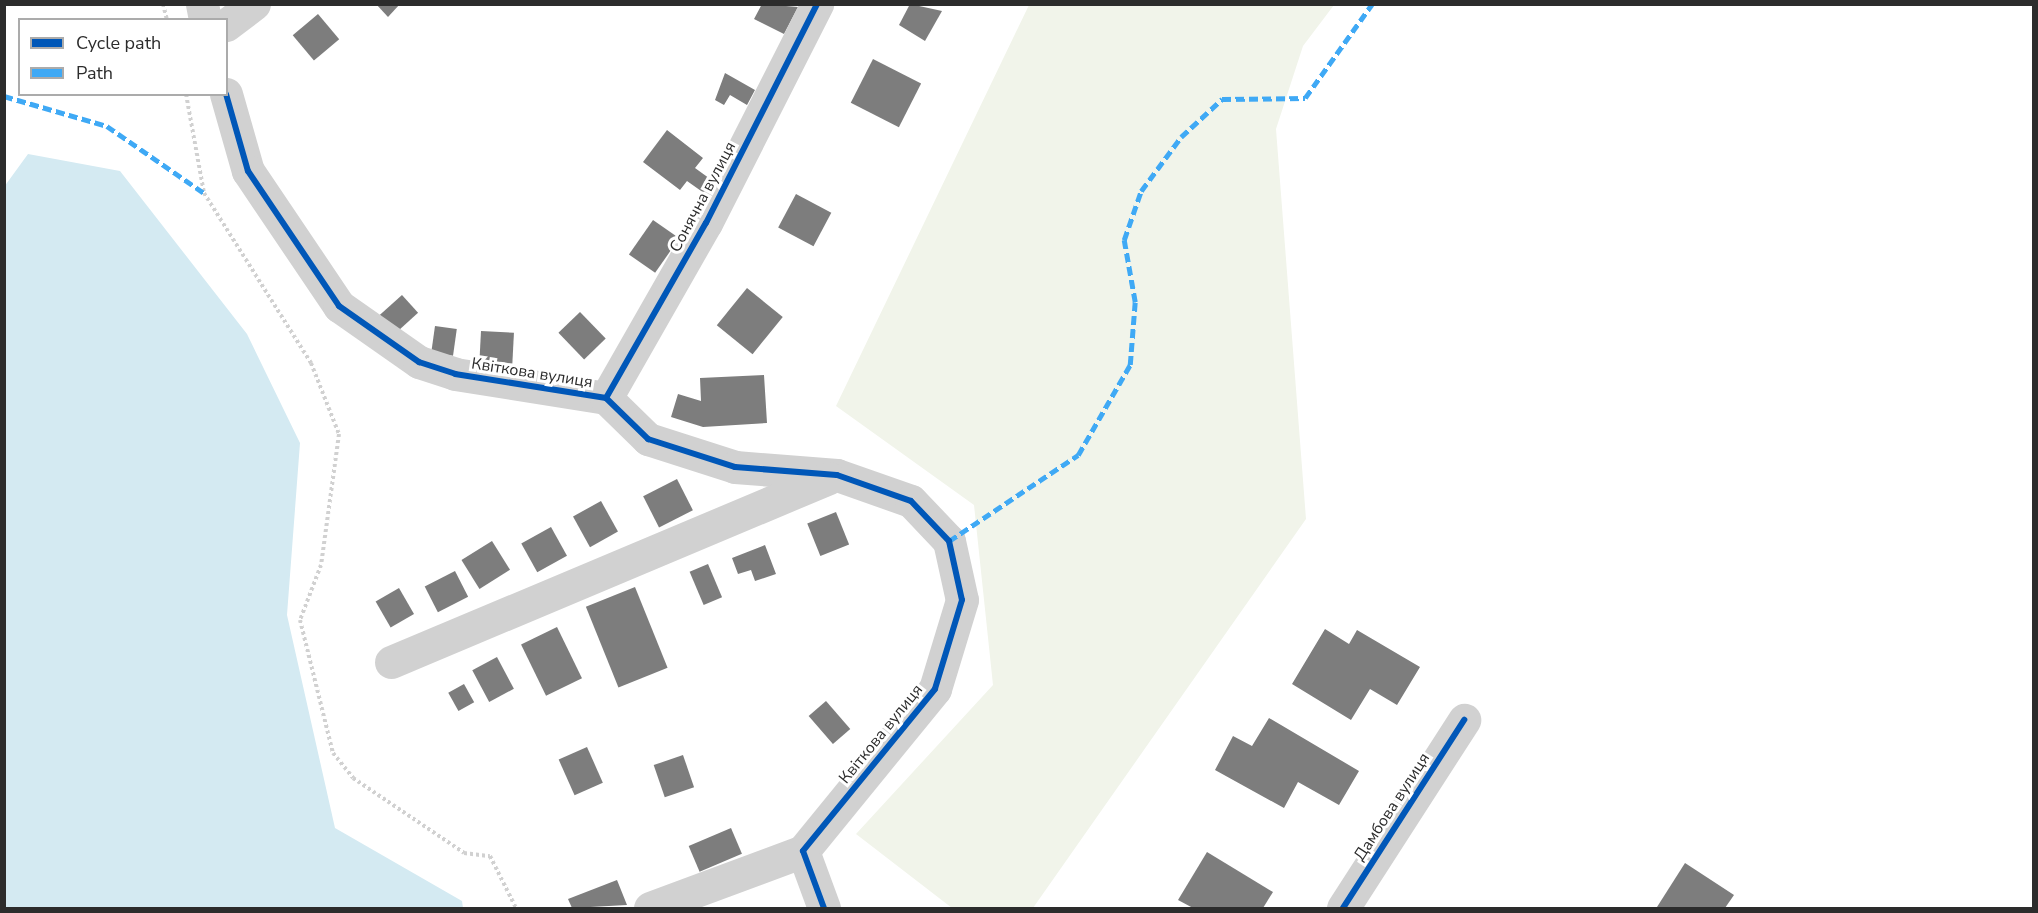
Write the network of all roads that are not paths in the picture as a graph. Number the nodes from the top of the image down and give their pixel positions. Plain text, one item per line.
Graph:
1 (254, 4) edge
2 (817, 4) edge
3 (228, 24) edge
4 (227, 96) edge
5 (606, 398) junction
6 (837, 475) junction
7 (391, 662) dead end
8 (1464, 720) dead end
9 (803, 851) junction
10 (650, 909) edge
11 (824, 909) edge
12 (1343, 909) edge

1 - 3 street
2 - 5 street, Сонячна вулиця
4 - 5 street, Квіткова вулиця
5 - 6 street, Квіткова вулиця
6 - 7 street
6 - 9 street, Квіткова вулиця
8 - 12 street, Дамбова вулиця
9 - 10 street
9 - 11 street

